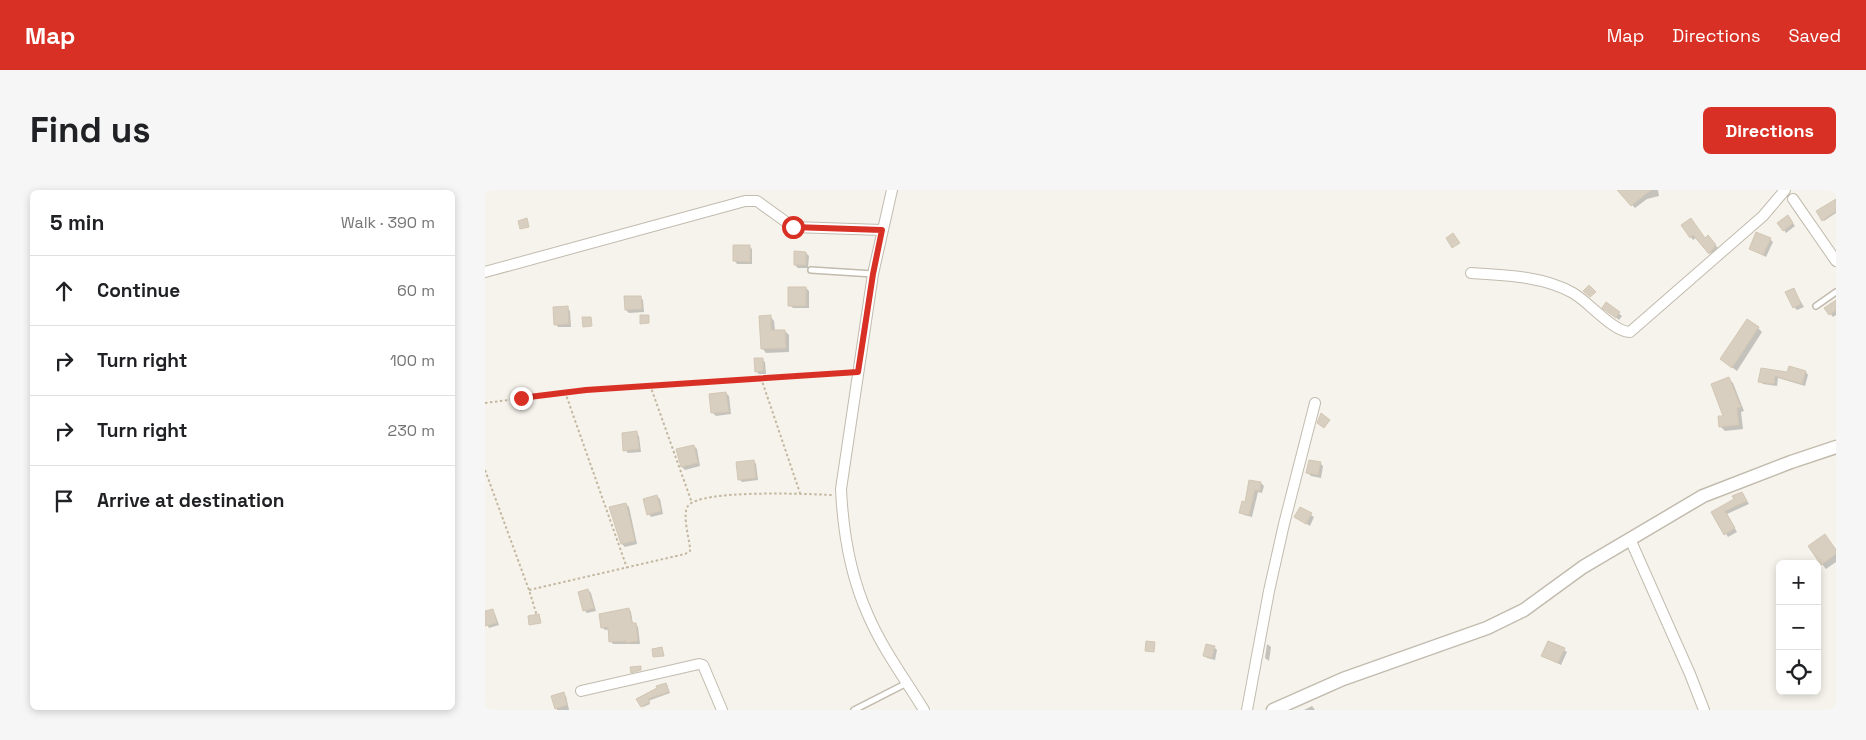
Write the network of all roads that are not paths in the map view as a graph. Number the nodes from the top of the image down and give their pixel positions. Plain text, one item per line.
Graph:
1 (892, 190) edge
2 (1785, 190) edge
3 (1793, 199) dead end
4 (882, 230) junction
5 (1836, 261) edge
6 (811, 270) dead end
7 (485, 272) edge
8 (1471, 272) dead end
9 (873, 274) junction
10 (1836, 292) edge
11 (1816, 306) dead end
12 (1315, 403) dead end
13 (1836, 447) edge
14 (1630, 539) junction
15 (907, 683) junction
16 (581, 691) dead end
17 (722, 710) edge
18 (854, 710) edge
19 (924, 710) edge
20 (1247, 710) edge
21 (1273, 710) edge
22 (1704, 710) edge

1 - 4 street
2 - 8 street
3 - 5 street
4 - 7 street
4 - 9 street
6 - 9 lane
9 - 15 street
10 - 11 lane
12 - 20 street
13 - 14 street
14 - 21 street
14 - 22 street
15 - 18 lane
15 - 19 street
16 - 17 street

